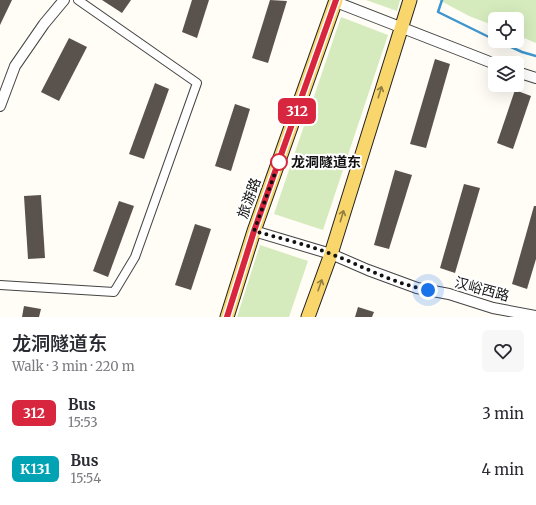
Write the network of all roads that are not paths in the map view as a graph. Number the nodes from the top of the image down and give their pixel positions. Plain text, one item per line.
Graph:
1 (64, 0) edge
2 (78, 0) edge
3 (410, 0) edge
4 (336, 1) edge
5 (400, 28) junction
6 (488, 61) edge
7 (524, 74) edge
8 (536, 78) edge
9 (0, 106) edge
10 (254, 231) junction
11 (331, 254) junction
12 (0, 284) edge
13 (536, 316) edge
14 (227, 317) edge
15 (308, 317) edge

1 - 9 street
2 - 12 street
3 - 5 main road
4 - 5 street
4 - 10 main road, 旅游路
5 - 6 street
11 -> 5 main road
7 - 8 street
10 - 11 street, 汉峪西路
10 - 14 main road, 旅游路
11 - 13 street, 汉峪西路
15 -> 11 main road

